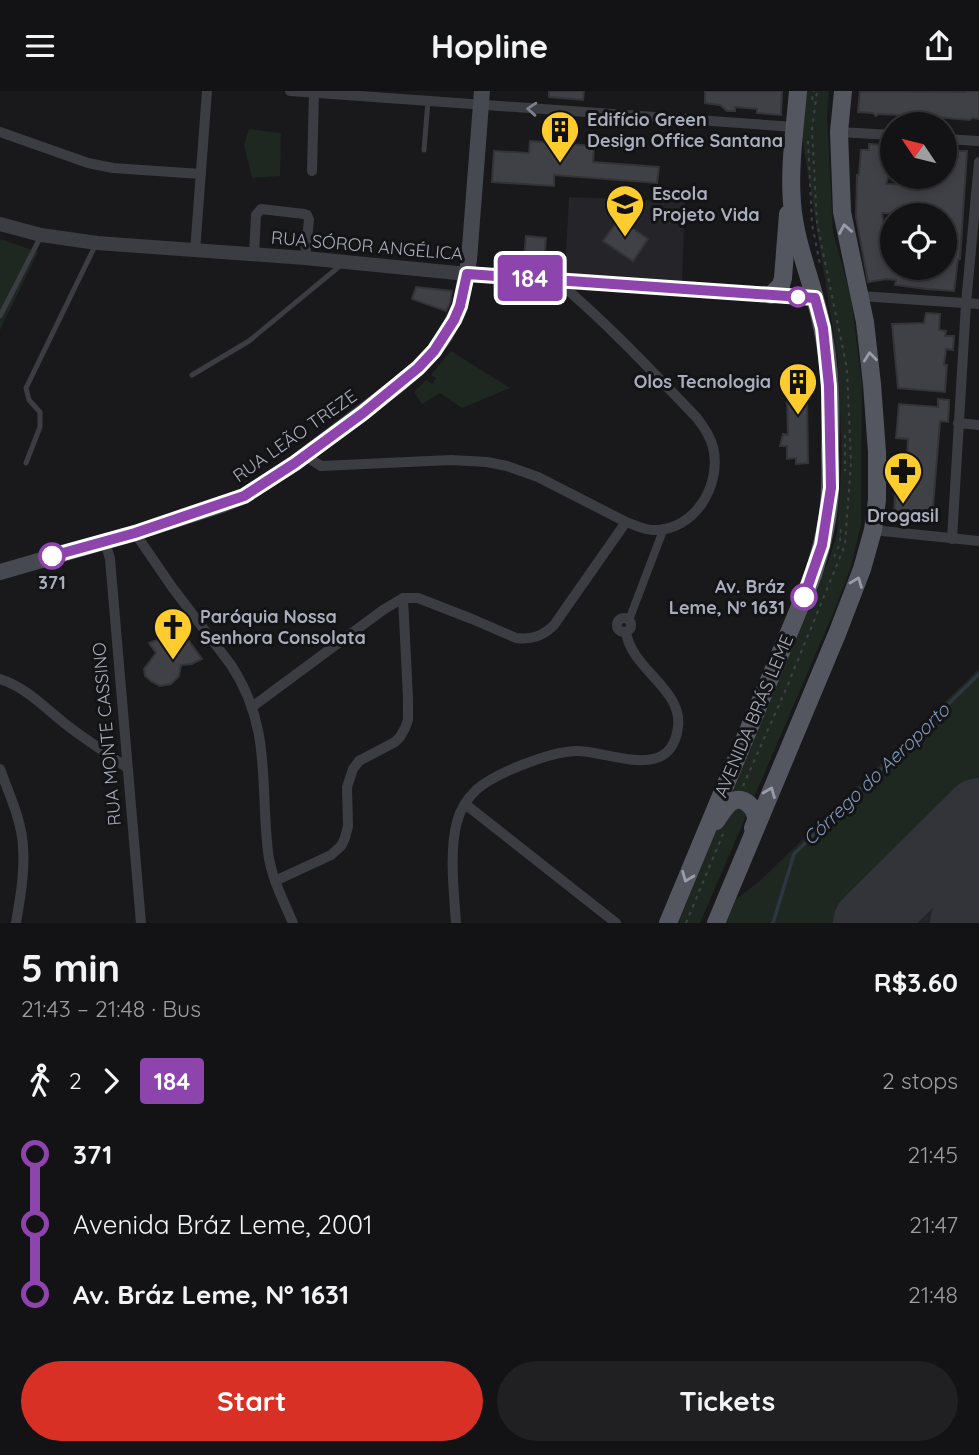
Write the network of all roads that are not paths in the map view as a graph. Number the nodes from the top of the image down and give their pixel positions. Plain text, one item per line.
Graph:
1 (208, 91) edge
2 (290, 91) edge
3 (798, 91) edge
4 (843, 91) edge
5 (314, 92) edge
6 (388, 94) edge
7 (482, 98) edge
8 (428, 101) junction
9 (795, 127) junction
10 (0, 132) edge
11 (839, 132) junction
12 (880, 134) edge
13 (957, 140) edge
14 (979, 141) edge
15 (424, 150) dead end
16 (979, 162) edge
17 (312, 171) dead end
18 (201, 174) junction
19 (792, 204) junction
20 (0, 224) edge
21 (41, 235) junction
22 (97, 243) junction
23 (195, 251) junction
24 (254, 255) junction
25 (305, 258) junction
26 (345, 263) junction
27 (467, 274) junction
28 (556, 280) junction
29 (771, 295) junction
30 (860, 296) junction
31 (815, 298) junction
32 (966, 304) junction
33 (979, 304) edge
34 (0, 316) edge
35 (192, 375) dead end
36 (958, 423) junction
37 (979, 425) edge
38 (306, 456) junction
39 (26, 463) dead end
40 (626, 522) junction
41 (664, 528) junction
42 (873, 530) junction
43 (135, 533) junction
44 (951, 538) junction
45 (979, 541) edge
46 (105, 542) junction
47 (0, 572) edge
48 (403, 598) junction
49 (627, 626) joint
50 (0, 680) edge
51 (252, 707) junction
52 (126, 767) junction
53 (0, 769) edge
54 (465, 804) junction
55 (701, 843) junction
56 (747, 849) junction
57 (275, 881) junction
58 (16, 923) edge
59 (141, 923) edge
60 (293, 923) edge
61 (456, 923) edge
62 (616, 923) edge
63 (668, 923) edge
64 (716, 923) edge

1 - 18 street
2 - 5 street
3 - 9 main road, AVENIDA BRÁS LEME
4 - 11 main road
5 - 6 street
5 - 17 street
6 - 8 street
7 - 8 street
9 -> 7 street
7 - 27 main road, RUA LEÃO TREZE
8 - 15 lane
9 - 19 main road, AVENIDA BRÁS LEME
10 - 18 street
11 - 12 street
30 -> 11 main road
13 - 14 street
16 - 32 street
18 - 23 street
19 - 29 main road
19 - 31 main road, AVENIDA BRÁS LEME
20 - 21 street, RUA SÓROR ANGÉLICA
21 - 22 street, RUA SÓROR ANGÉLICA
21 - 34 lane
22 - 23 street, RUA SÓROR ANGÉLICA
22 - 39 lane
23 - 24 street, RUA SÓROR ANGÉLICA
24 - 25 street, RUA SÓROR ANGÉLICA
24 - 25 street
25 - 26 street, RUA SÓROR ANGÉLICA
26 - 27 street, RUA SÓROR ANGÉLICA
26 - 35 lane
27 - 28 street, RUA SÓROR ANGÉLICA
27 - 38 main road, RUA LEÃO TREZE
28 - 29 street, RUA SÓROR ANGÉLICA
28 - 41 street
29 - 31 street, RUA SÓROR ANGÉLICA
30 - 32 street
42 -> 30 main road
31 - 55 main road, AVENIDA BRÁS LEME
32 - 33 street
32 - 36 street
36 - 37 street
36 - 44 street
38 - 40 street
38 - 43 main road, RUA LEÃO TREZE
40 - 41 street
40 - 48 street
41 - 49 street
42 - 44 street
56 -> 42 main road
43 - 46 main road, RUA LEÃO TREZE
43 - 51 street
44 - 45 street
46 - 47 main road, RUA LEÃO TREZE
46 - 52 street, RUA MONTE CASSINO
48 - 51 street
48 - 57 street
49 - 54 street
50 - 52 street
51 - 57 street
52 - 59 street, RUA MONTE CASSINO
53 - 58 street
54 - 61 street
54 - 62 street
55 - 56 main road
55 -> 63 main road, AVENIDA BRÁS LEME
56 - 64 main road
57 - 60 street

